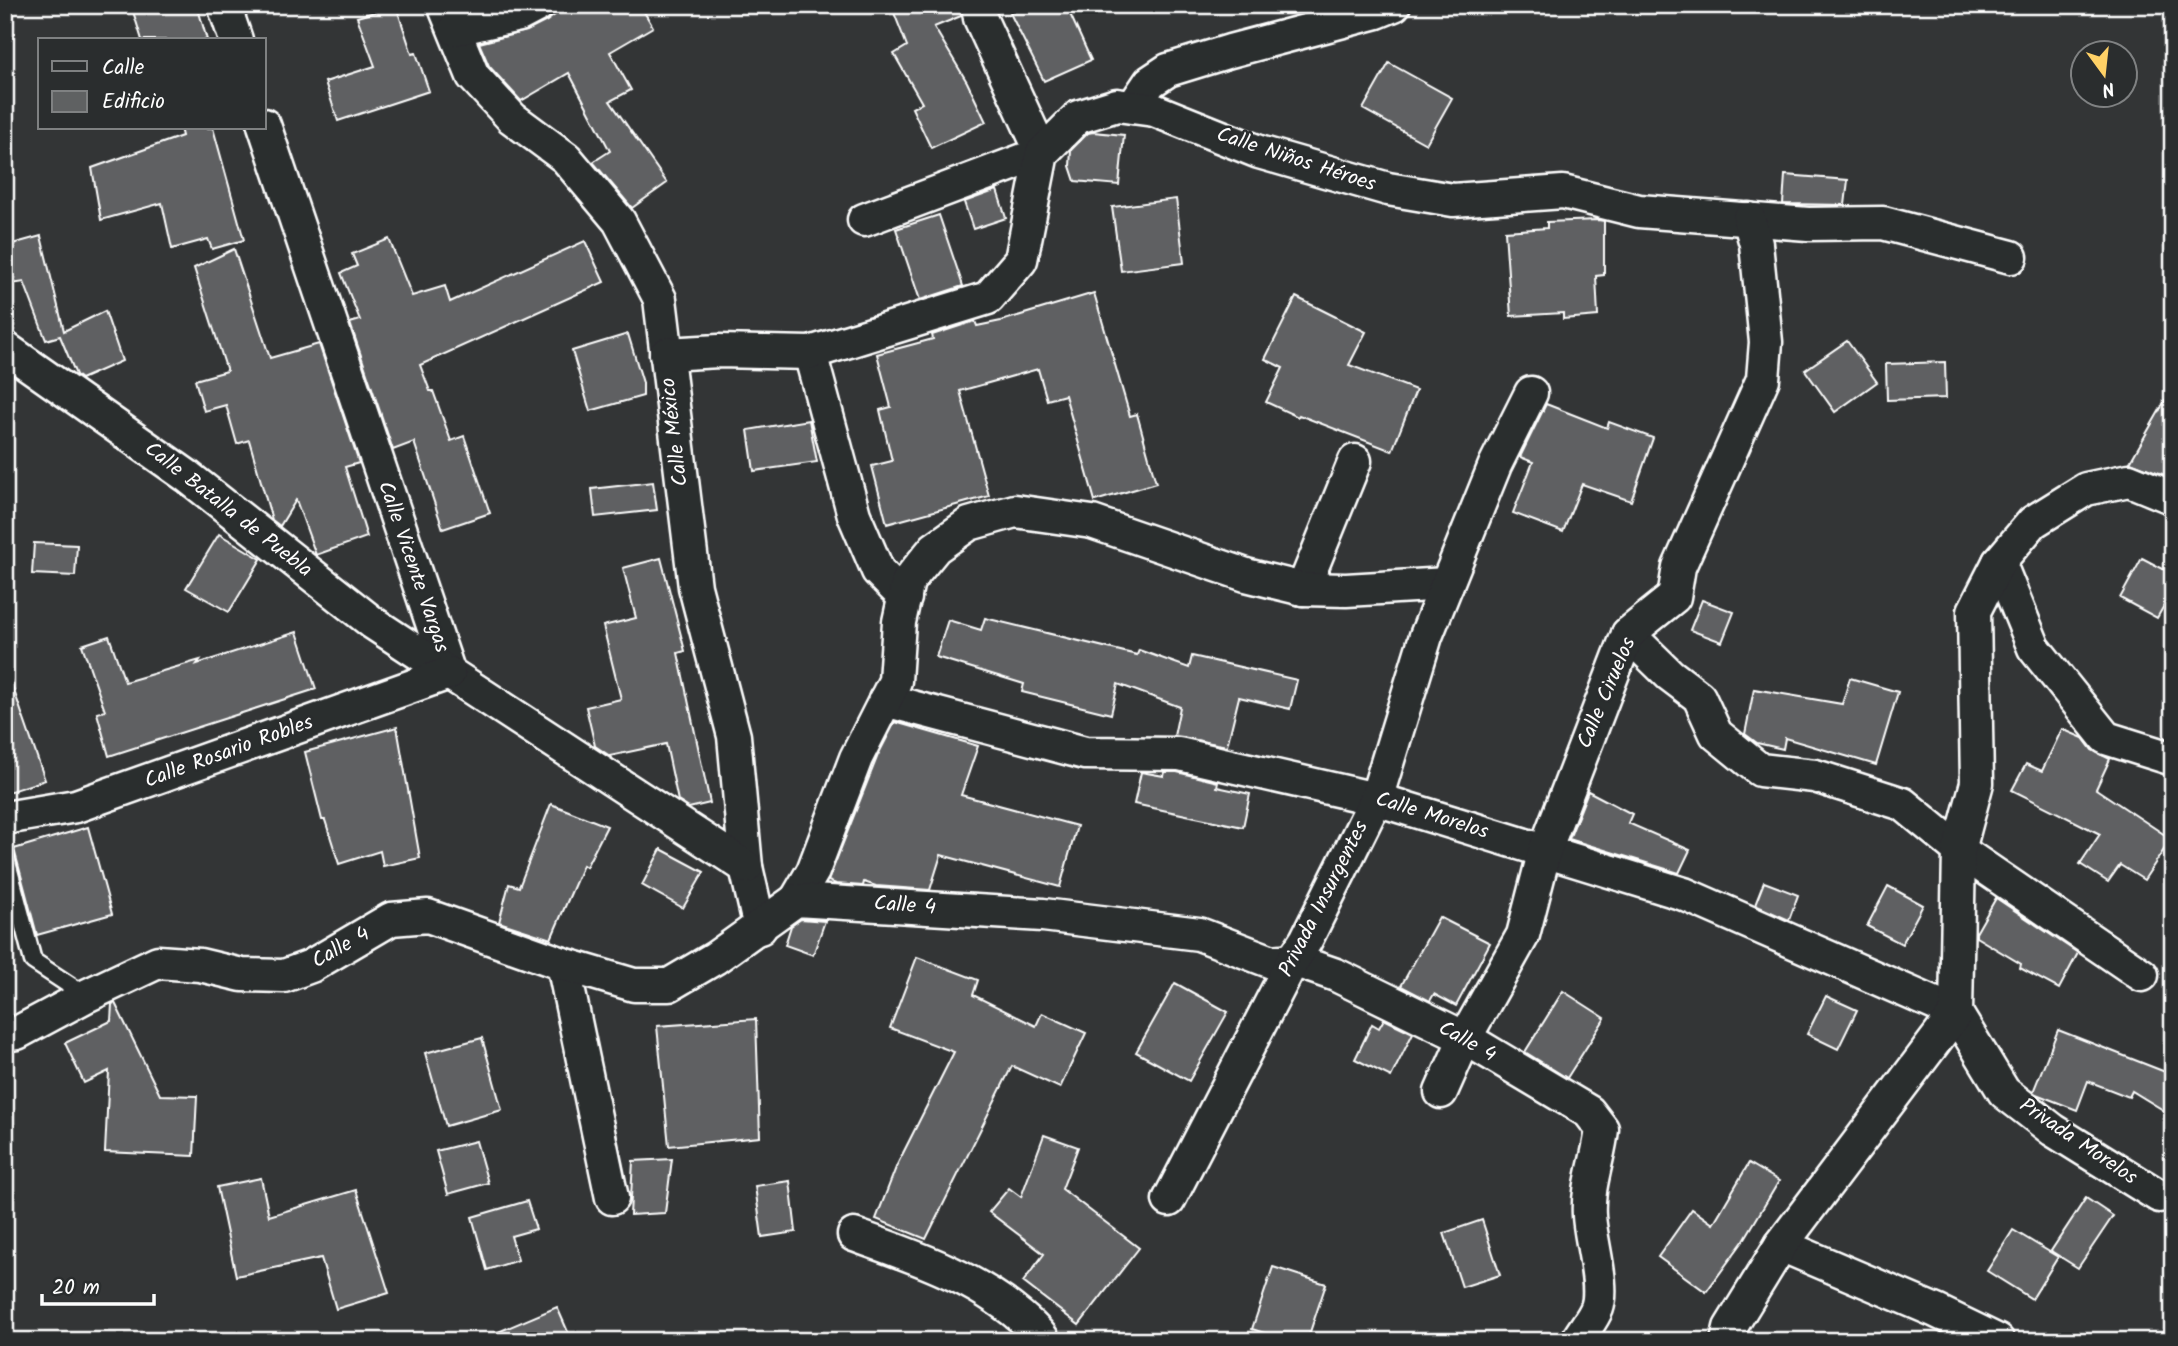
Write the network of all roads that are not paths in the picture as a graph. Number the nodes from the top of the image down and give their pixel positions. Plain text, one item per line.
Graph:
1 (224, 5) edge
2 (538, 5) edge
3 (978, 5) edge
4 (1394, 5) edge
5 (449, 17) edge
6 (235, 38) edge
7 (1133, 107) junction
8 (266, 130) edge
9 (1042, 153) junction
10 (1749, 219) junction
11 (864, 220) dead end
12 (2011, 257) dead end
13 (5, 348) edge
14 (666, 354) junction
15 (810, 354) junction
16 (1531, 393) dead end
17 (1355, 461) dead end
18 (2173, 498) edge
19 (1999, 562) junction
20 (1447, 584) junction
21 (1303, 589) junction
22 (905, 598) junction
23 (1628, 634) junction
24 (449, 673) junction
25 (885, 700) junction
26 (2173, 759) edge
27 (1376, 799) junction
28 (5, 818) edge
29 (1545, 850) junction
30 (1959, 850) junction
31 (5, 855) edge
32 (746, 867) junction
33 (796, 900) junction
34 (760, 928) junction
35 (1293, 960) junction
36 (563, 964) junction
37 (2142, 975) dead end
38 (86, 996) junction
39 (1956, 1013) junction
40 (5, 1035) edge
41 (1465, 1038) junction
42 (1441, 1092) dead end
43 (2159, 1196) dead end
44 (612, 1198) dead end
45 (1169, 1200) dead end
46 (854, 1235) dead end
47 (1782, 1245) junction
48 (1044, 1341) edge
49 (1577, 1341) edge
50 (1727, 1341) edge
51 (1998, 1341) edge

1 - 6 street
2 - 5 street
3 - 9 street
4 - 7 street
5 - 14 street, Calle México
7 - 9 street, Calle Niños Héroes
7 - 10 street, Calle Niños Héroes
8 - 24 street, Calle Vicente Vargas
9 - 11 street
9 - 15 street
10 - 12 street, Calle Niños Héroes
10 - 23 street, Calle Ciruelos
13 - 24 street, Calle Batalla de Puebla
14 - 15 street
14 - 32 street, Calle México
15 - 22 street
16 - 20 street, Privada Insurgentes
17 - 21 street
18 - 19 street
19 - 26 street
19 - 30 street
20 - 21 street
20 - 27 street, Privada Insurgentes
21 - 22 street
22 - 25 street
23 - 29 street, Calle Ciruelos
23 - 30 street
24 - 28 street, Calle Rosario Robles
24 - 32 street, Calle Vicente Vargas
25 - 27 street, Calle Morelos
25 - 33 street
27 - 29 street, Calle Morelos
27 - 35 street, Privada Insurgentes
29 - 39 street, Calle Morelos
29 - 41 street, Calle Ciruelos
30 - 37 street
30 - 39 street
31 - 38 lane
32 - 34 street, Calle México
33 - 34 street, Calle 4
33 - 35 street, Calle 4
34 - 36 street, Calle 4
35 - 41 street, Calle 4
35 - 45 street, Privada Insurgentes
36 - 38 street, Calle 4
36 - 44 street
38 - 40 street, Calle 4
39 - 43 street, Privada Morelos
39 - 47 street
41 - 42 street, Calle Ciruelos
41 - 49 street, Calle 4
46 - 48 street
47 - 50 street
47 - 51 street

